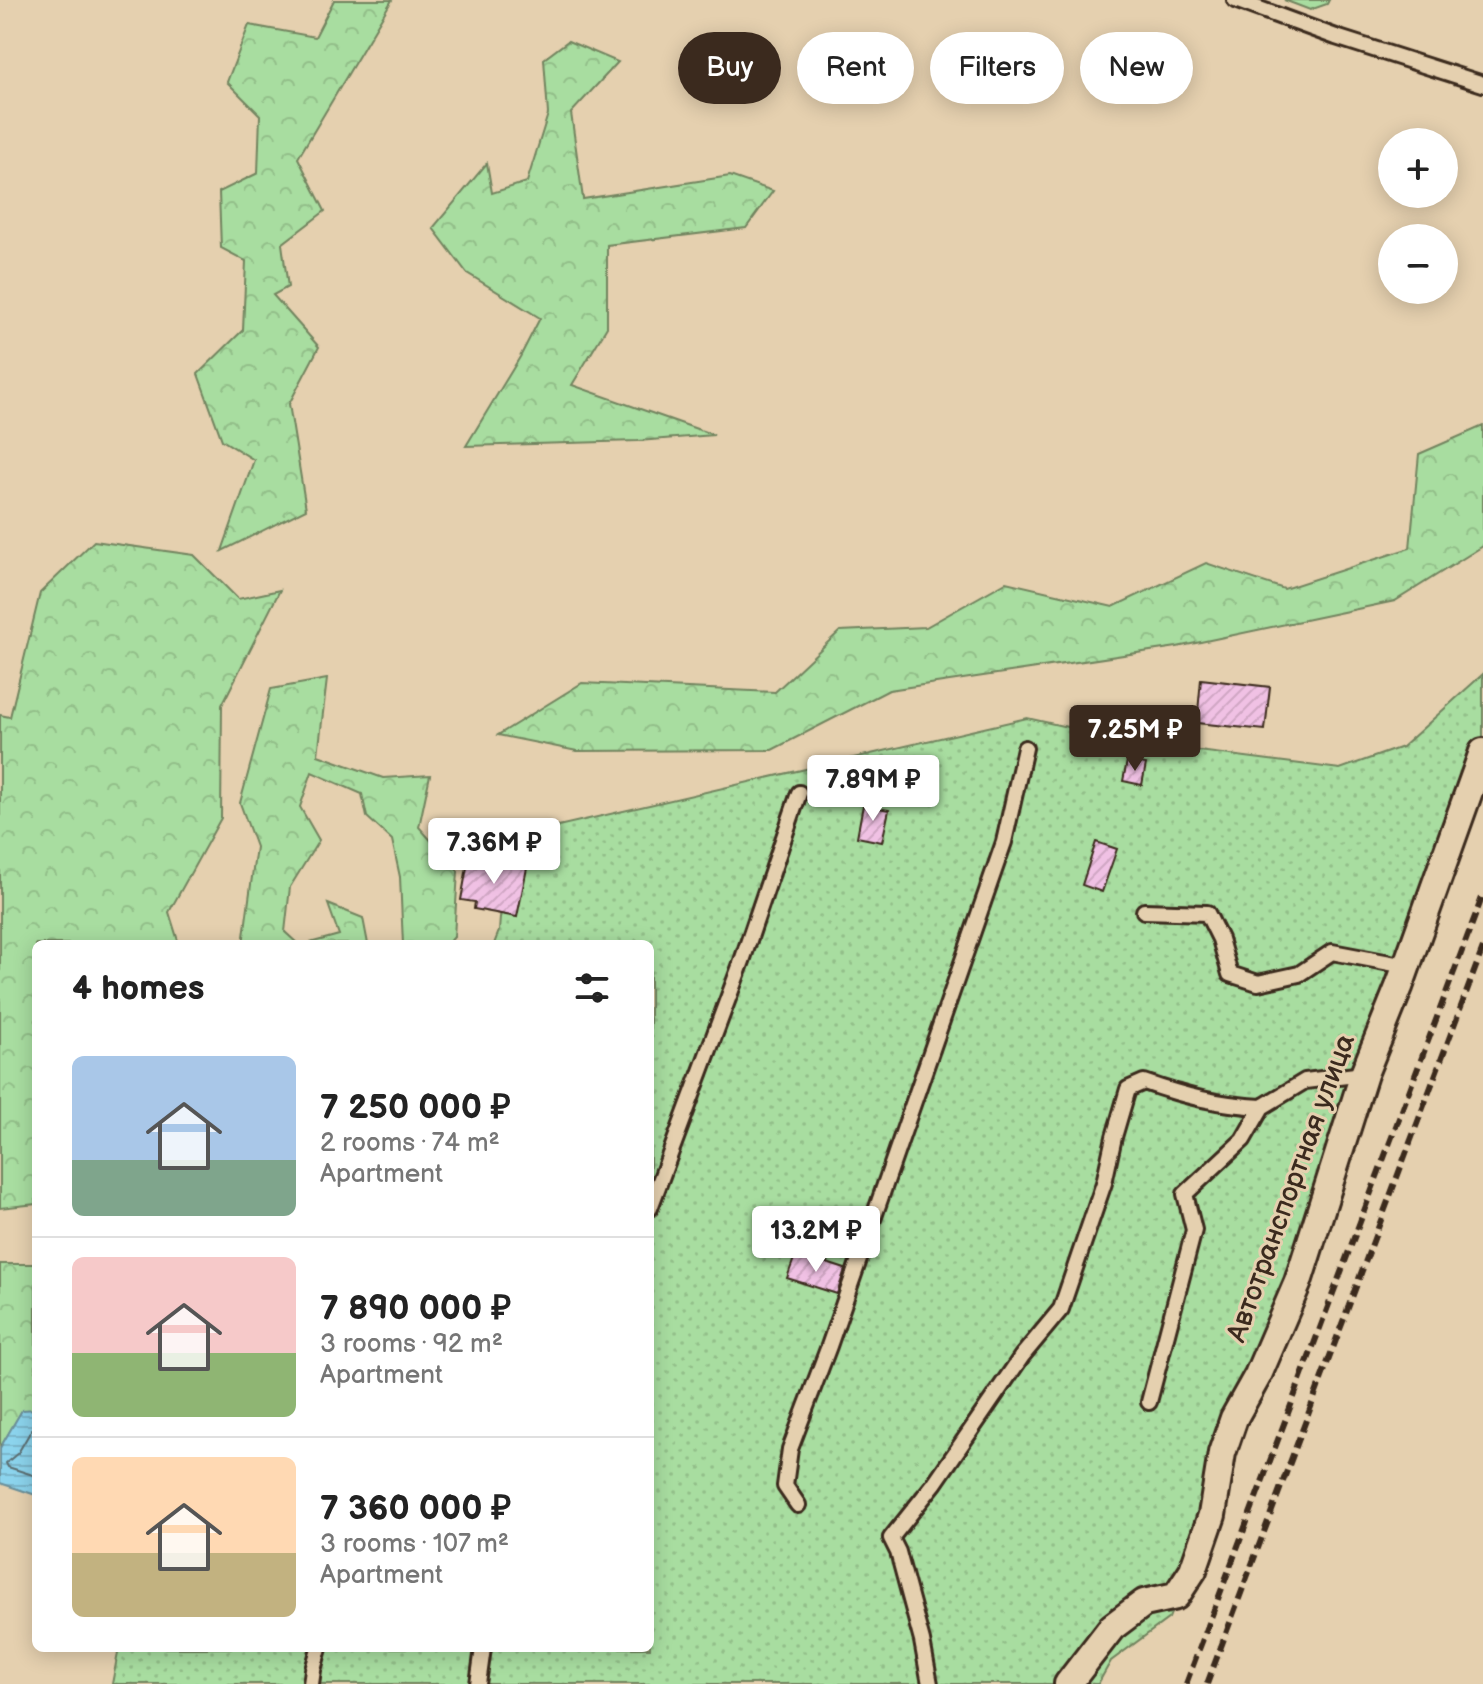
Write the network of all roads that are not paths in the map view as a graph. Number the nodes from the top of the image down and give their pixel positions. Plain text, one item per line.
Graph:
1 (1235, 0) edge
2 (1483, 84) edge
3 (1025, 748) dead end
4 (1483, 752) edge
5 (799, 793) dead end
6 (1144, 911) dead end
7 (1406, 966) junction
8 (1364, 1074) junction
9 (1262, 1107) junction
10 (654, 1197) edge
11 (1149, 1402) dead end
12 (798, 1505) dead end
13 (318, 1652) edge
14 (482, 1652) edge
15 (311, 1684) edge
16 (478, 1684) edge
17 (930, 1684) edge
18 (1068, 1684) edge

1 - 2 lane
3 - 12 lane
4 - 7 street, Автотранспортная улица
5 - 10 lane
6 - 7 lane
7 - 8 street, Автотранспортная улица
8 - 9 lane
8 - 18 street, Автотранспортная улица
9 - 11 lane
9 - 17 lane
13 - 15 lane
14 - 16 lane

